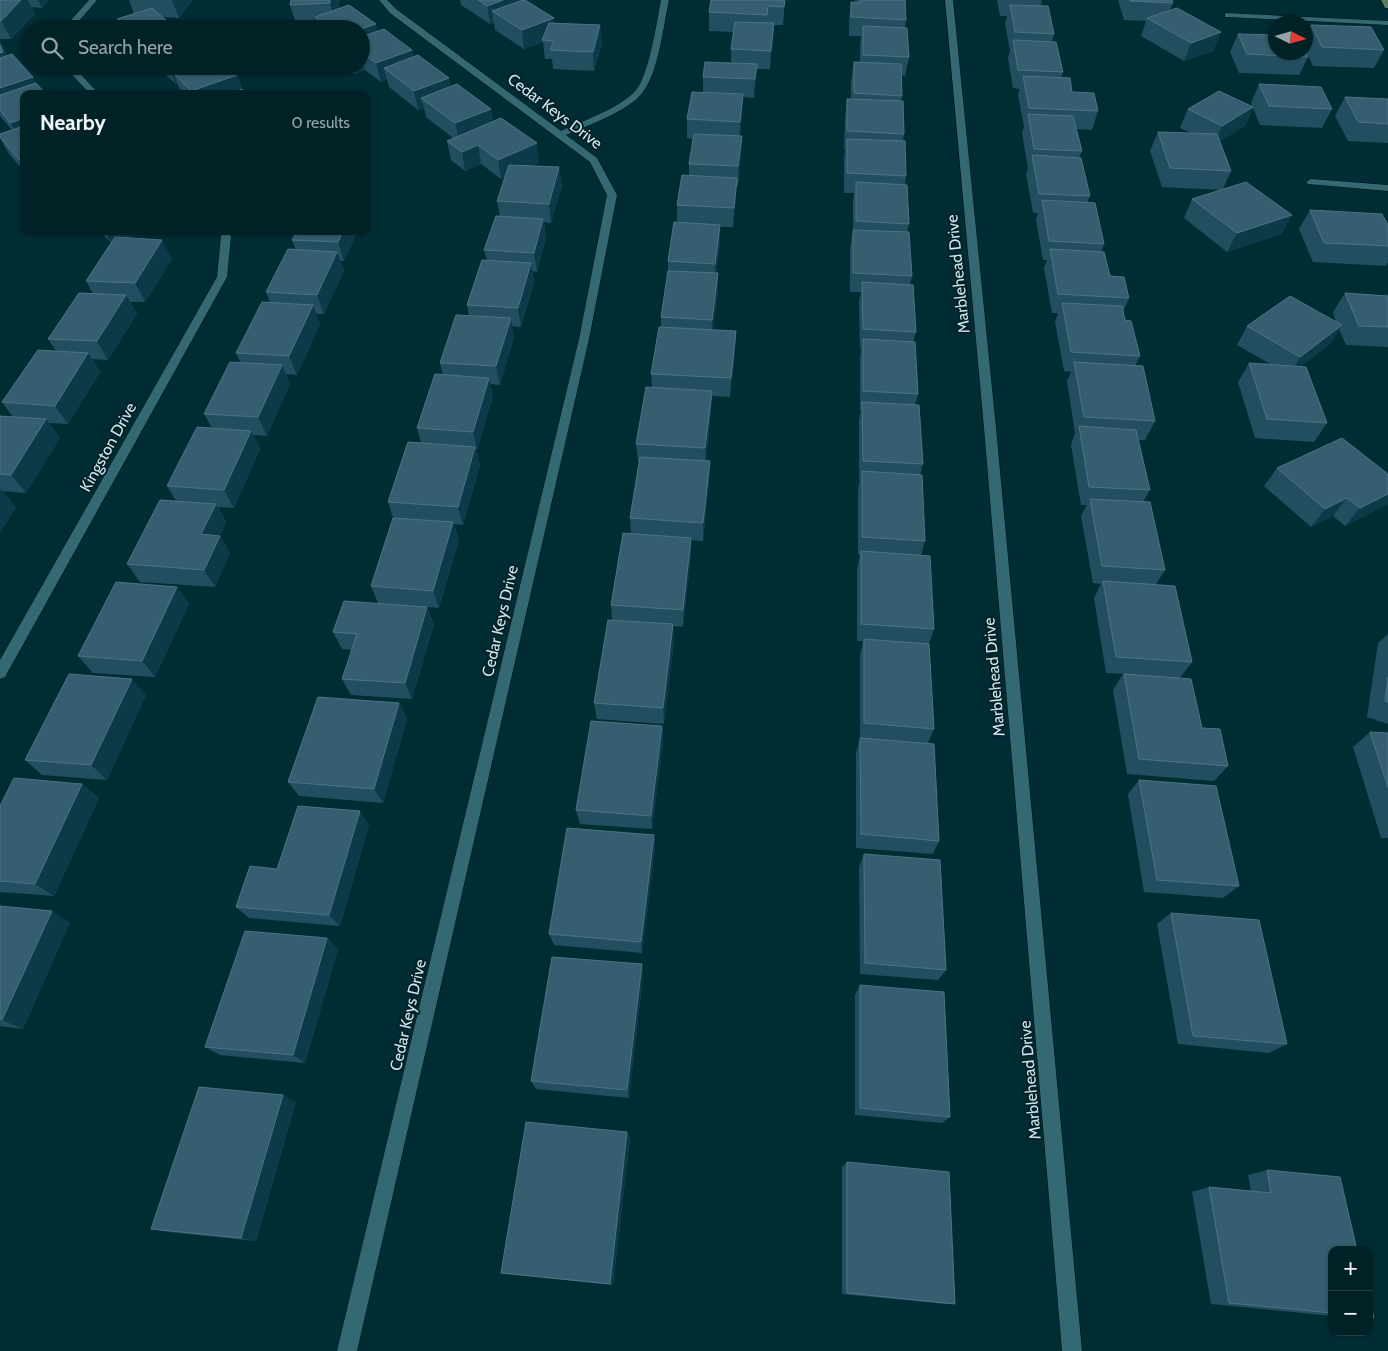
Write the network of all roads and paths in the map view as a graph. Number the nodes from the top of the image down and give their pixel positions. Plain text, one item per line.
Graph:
1 (93, 0) edge
2 (383, 0) edge
3 (665, 0) edge
4 (949, 0) edge
5 (1385, 0) edge
6 (1388, 6) edge
7 (1228, 16) dead end
8 (75, 20) edge
9 (1388, 23) edge
10 (77, 75) edge
11 (92, 90) edge
12 (562, 134) junction
13 (1311, 182) dead end
14 (1388, 188) edge
15 (225, 235) edge
16 (0, 673) edge
17 (347, 1351) edge
18 (1072, 1351) edge

1 - 8 street
2 - 12 street, Cedar Keys Drive
3 - 12 street
4 - 18 street, Marblehead Drive
5 - 6 main road
7 - 9 street
10 - 11 street
12 - 17 street, Cedar Keys Drive
13 - 14 street
15 - 16 street, Kingston Drive

